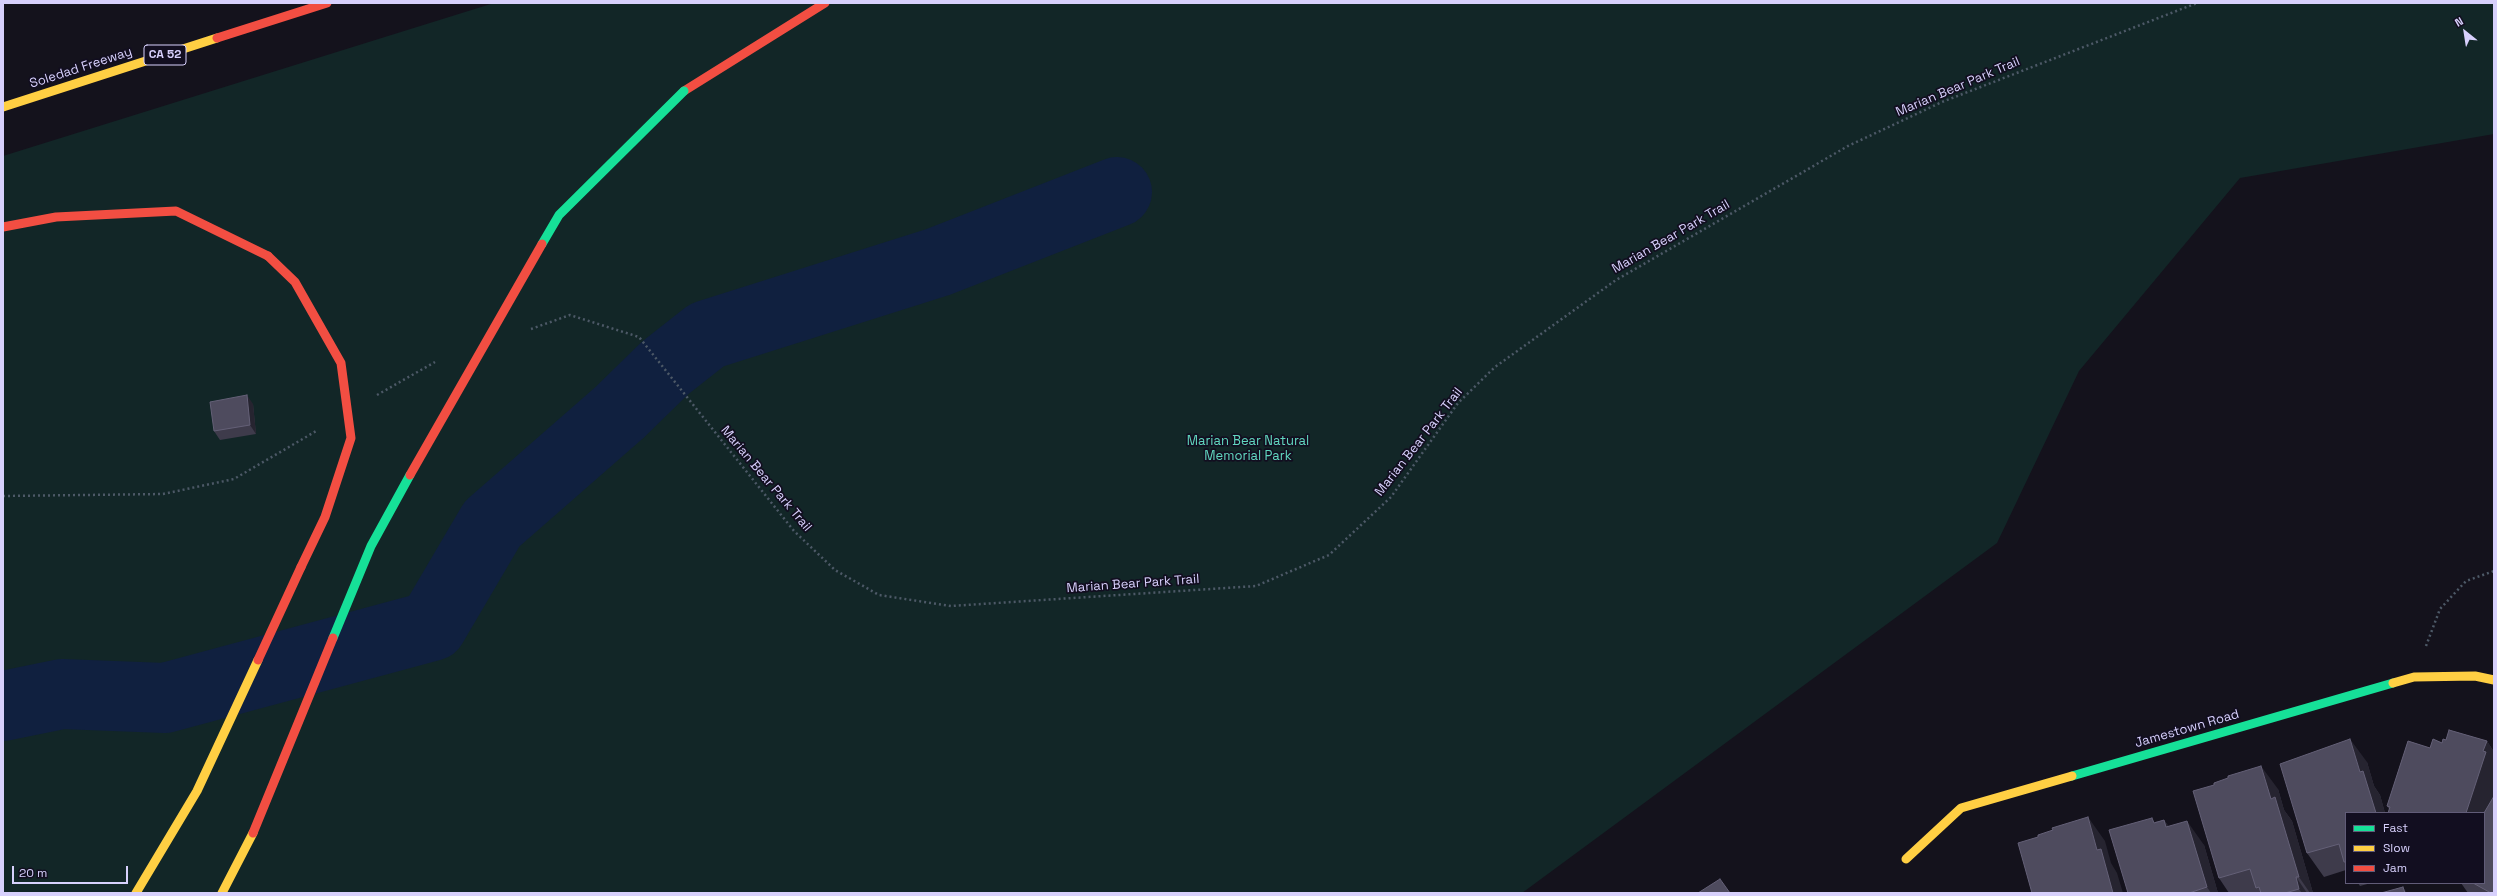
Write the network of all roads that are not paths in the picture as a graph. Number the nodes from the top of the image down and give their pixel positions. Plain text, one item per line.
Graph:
1 (327, 3) edge
2 (825, 3) edge
3 (3, 107) edge
4 (3, 227) edge
5 (2494, 680) edge
6 (1906, 859) dead end
7 (234, 870) junction
8 (136, 893) edge
9 (222, 893) edge
10 (234, 893) edge

1 - 3 main road, Soledad Freeway / CA 52
2 - 7 main road, bridge
4 - 8 main road, bridge
5 - 6 main road, Jamestown Road
7 - 9 main road
7 - 10 main road

